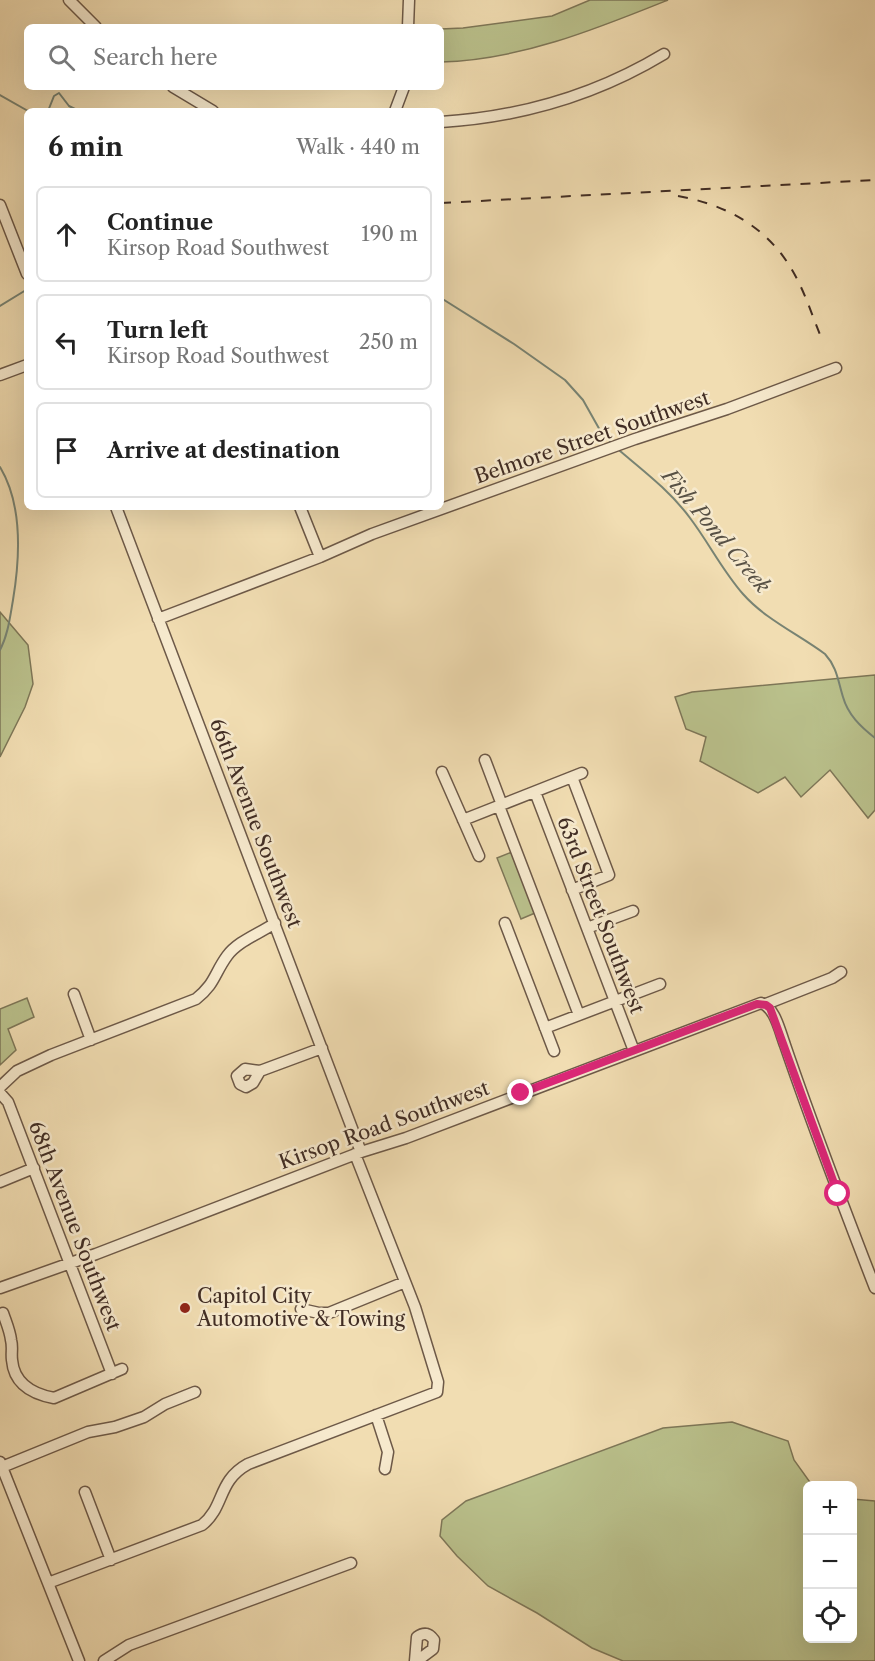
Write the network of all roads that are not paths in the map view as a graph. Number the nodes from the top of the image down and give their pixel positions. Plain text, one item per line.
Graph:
1 (69, 0) edge
2 (409, 0) edge
3 (93, 24) edge
4 (408, 24) edge
5 (664, 54) dead end
6 (178, 90) edge
7 (403, 90) edge
8 (208, 108) edge
9 (396, 108) edge
10 (444, 122) edge
11 (0, 205) edge
12 (24, 266) edge
13 (24, 366) edge
14 (836, 368) dead end
15 (0, 375) edge
16 (444, 508) edge
17 (117, 510) edge
18 (301, 510) edge
19 (439, 510) edge
20 (320, 557) junction
21 (158, 619) junction
22 (484, 760) dead end
23 (442, 772) dead end
24 (535, 792) junction
25 (501, 805) junction
26 (463, 820) junction
27 (479, 856) dead end
28 (572, 890) junction
29 (633, 911) dead end
30 (274, 923) junction
31 (505, 923) dead end
32 (587, 928) junction
33 (841, 972) dead end
34 (660, 984) dead end
35 (74, 994) dead end
36 (615, 1001) junction
37 (766, 1005) junction
38 (579, 1015) junction
39 (545, 1028) junction
40 (91, 1040) junction
41 (322, 1048) junction
42 (554, 1051) dead end
43 (634, 1051) junction
44 (260, 1071) dead end
45 (0, 1087) edge
46 (0, 1093) edge
47 (358, 1153) junction
48 (34, 1168) junction
49 (0, 1182) edge
50 (70, 1263) junction
51 (405, 1282) junction
52 (0, 1288) edge
53 (875, 1288) edge
54 (301, 1309) dead end
55 (3, 1313) dead end
56 (195, 1392) dead end
57 (376, 1415) junction
58 (1, 1464) edge
59 (385, 1469) dead end
60 (85, 1492) dead end
61 (111, 1560) junction
62 (351, 1563) dead end
63 (48, 1583) junction
64 (79, 1661) edge
65 (104, 1661) edge

1 - 3 street
2 - 4 street
5 - 10 street
6 - 8 street
7 - 9 street
11 - 12 street
13 - 15 street
14 - 16 street, Belmore Street Southwest
17 - 21 street, 66th Avenue Southwest
18 - 20 street
19 - 20 street, Belmore Street Southwest
20 - 21 street, Belmore Street Southwest
21 - 30 street, 66th Avenue Southwest
22 - 25 street
23 - 26 street
24 - 25 street
24 - 28 street, 63rd Street Southwest
24 - 28 street
25 - 26 street
25 - 38 street
26 - 27 street
28 - 32 street, 63rd Street Southwest
29 - 32 street
30 - 40 street
30 - 41 street, 66th Avenue Southwest
31 - 39 street
32 - 36 street, 63rd Street Southwest
33 - 37 street, Kirsop Road Southwest
34 - 36 street
35 - 40 street
36 - 38 street
36 - 43 street, 63rd Street Southwest
37 - 43 street, Kirsop Road Southwest
37 - 53 street
38 - 39 street
39 - 42 street
40 - 45 street
41 - 44 street
41 - 47 street, 66th Avenue Southwest
43 - 47 street, Kirsop Road Southwest
46 - 48 street, 68th Avenue Southwest
47 - 50 street, Kirsop Road Southwest
47 - 51 street, 66th Avenue Southwest
48 - 49 street
48 - 50 street, 68th Avenue Southwest
50 - 52 street, Kirsop Road Southwest
50 - 55 street, 68th Avenue Southwest
51 - 54 street
51 - 57 street, 66th Avenue Southwest
56 - 58 street
57 - 59 street
57 - 61 street
58 - 63 street
60 - 61 street
61 - 63 street
62 - 65 street
63 - 64 street

